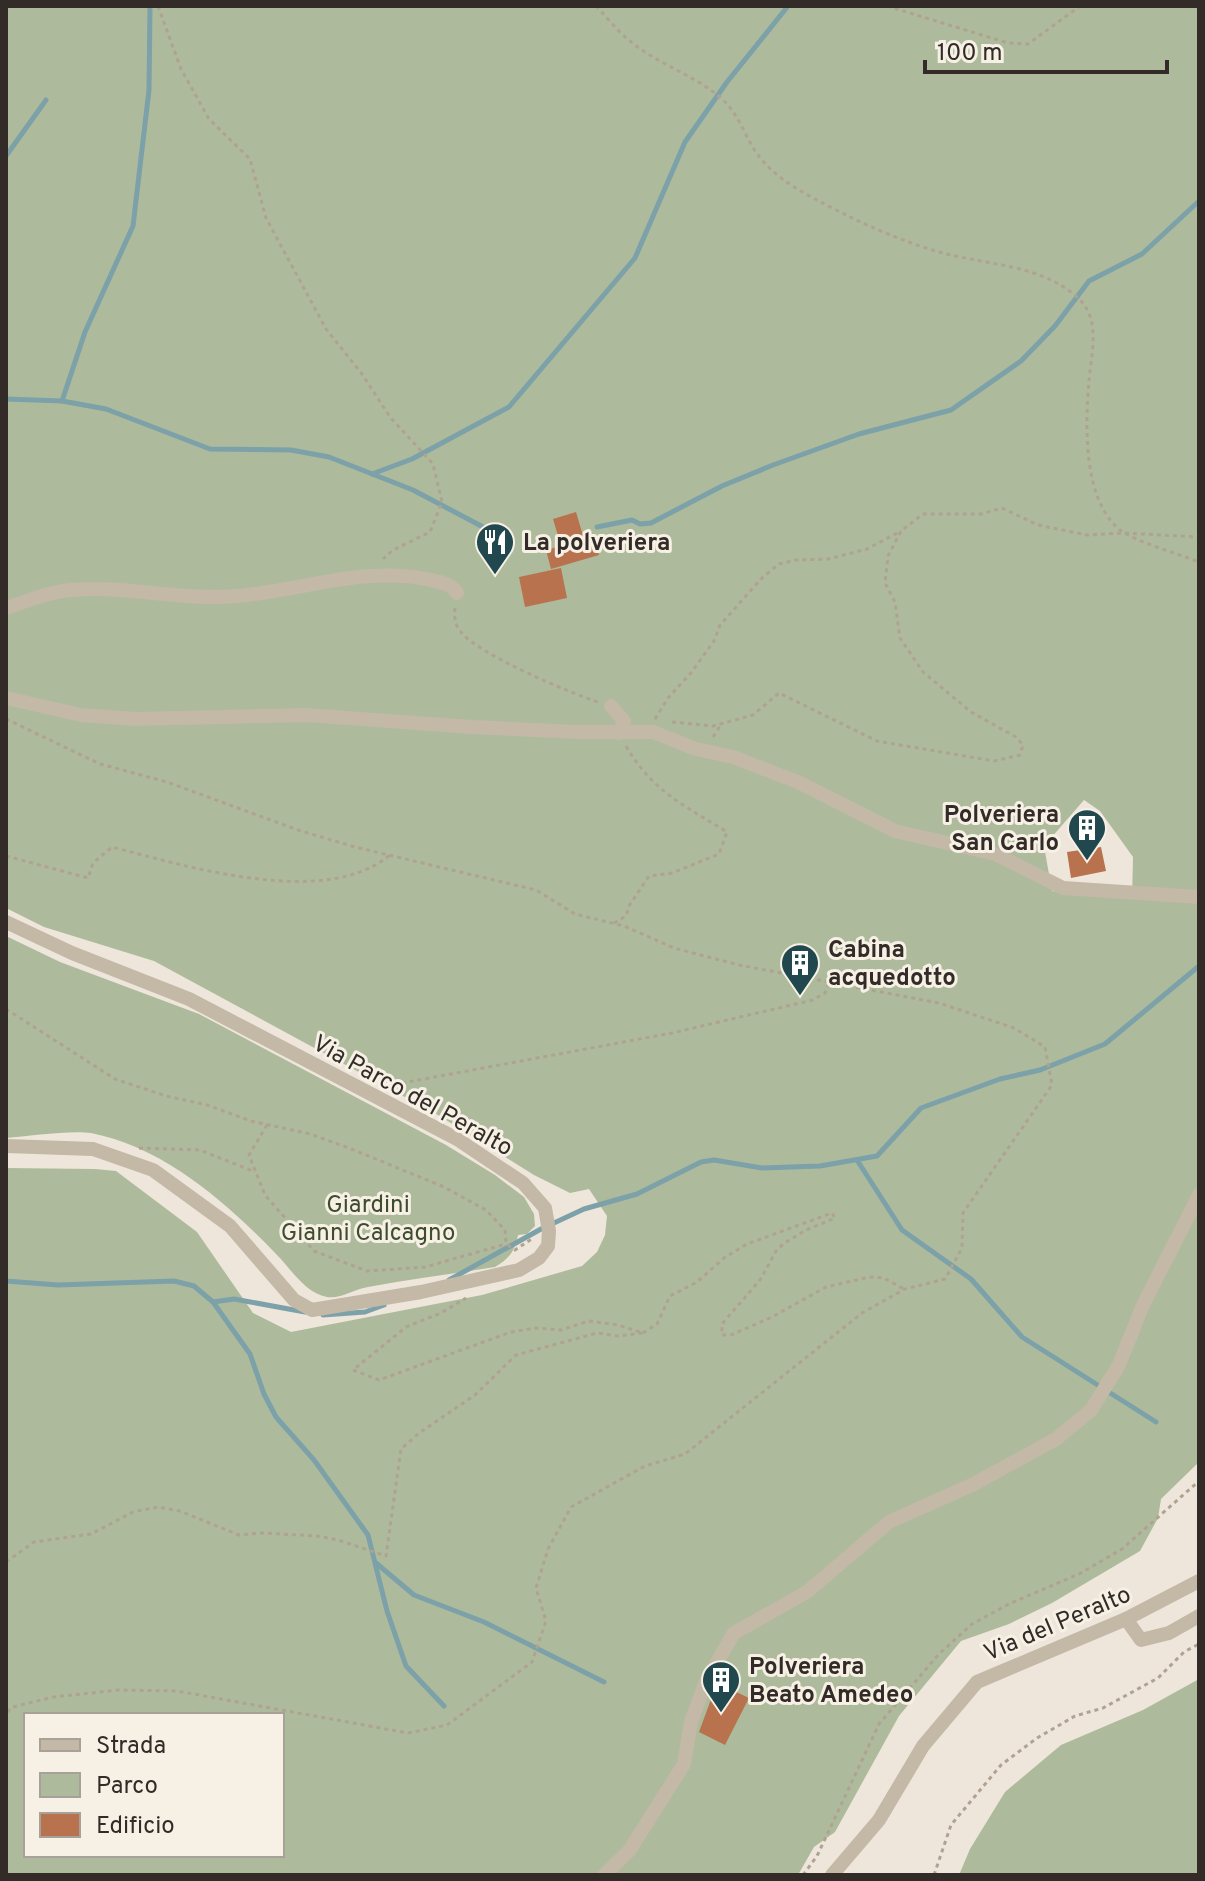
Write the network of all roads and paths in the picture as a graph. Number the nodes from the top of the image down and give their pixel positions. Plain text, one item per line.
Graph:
1 (158, 6) edge
2 (596, 6) edge
3 (887, 6) edge
4 (1080, 6) edge
5 (1199, 481) edge
6 (1199, 488) edge
7 (901, 531) junction
8 (1124, 533) junction
9 (1199, 537) edge
10 (1199, 562) edge
11 (363, 576) junction
12 (457, 593) joint
13 (6, 608) edge
14 (6, 698) edge
15 (611, 706) joint
16 (6, 719) edge
17 (654, 720) dead end
18 (722, 723) dead end
19 (619, 733) junction
20 (391, 854) junction
21 (6, 856) edge
22 (1199, 897) edge
23 (6, 922) edge
24 (614, 923) junction
25 (829, 983) junction
26 (6, 1009) edge
27 (363, 1090) junction
28 (267, 1125) junction
29 (6, 1146) edge
30 (146, 1147) dead end
31 (256, 1172) junction
32 (1199, 1195) edge
33 (549, 1231) junction
34 (506, 1244) junction
35 (905, 1289) junction
36 (476, 1294) dead end
37 (643, 1333) junction
38 (1199, 1481) edge
39 (6, 1562) edge
40 (1199, 1581) edge
41 (1199, 1616) edge
42 (1126, 1619) junction
43 (1199, 1644) edge
44 (6, 1713) edge
45 (604, 1875) edge
46 (803, 1875) edge
47 (832, 1875) edge
48 (934, 1875) edge

1 - 11 path
2 - 8 path
3 - 4 path
5 - 6 path
7 - 8 path
7 - 17 path
7 - 18 path
8 - 9 path
8 - 10 path
11 - 12 street
11 - 13 street
12 - 15 path
14 - 19 street
15 - 19 street
16 - 20 path
19 - 22 street
19 - 24 path
20 - 21 path
20 - 24 path
23 - 27 street, Via Parco del Peralto
24 - 25 path
25 - 27 path
25 - 35 path
26 - 28 path
27 - 33 street, Via Parco del Peralto
28 - 31 path
28 - 34 path
29 - 33 street
30 - 31 path
31 - 34 path
32 - 45 street
33 - 34 path
35 - 37 path
35 - 44 path
36 - 37 path
37 - 39 path
38 - 46 path
40 - 42 street, Via del Peralto
41 - 42 street
42 - 47 street, Via del Peralto
43 - 48 path

